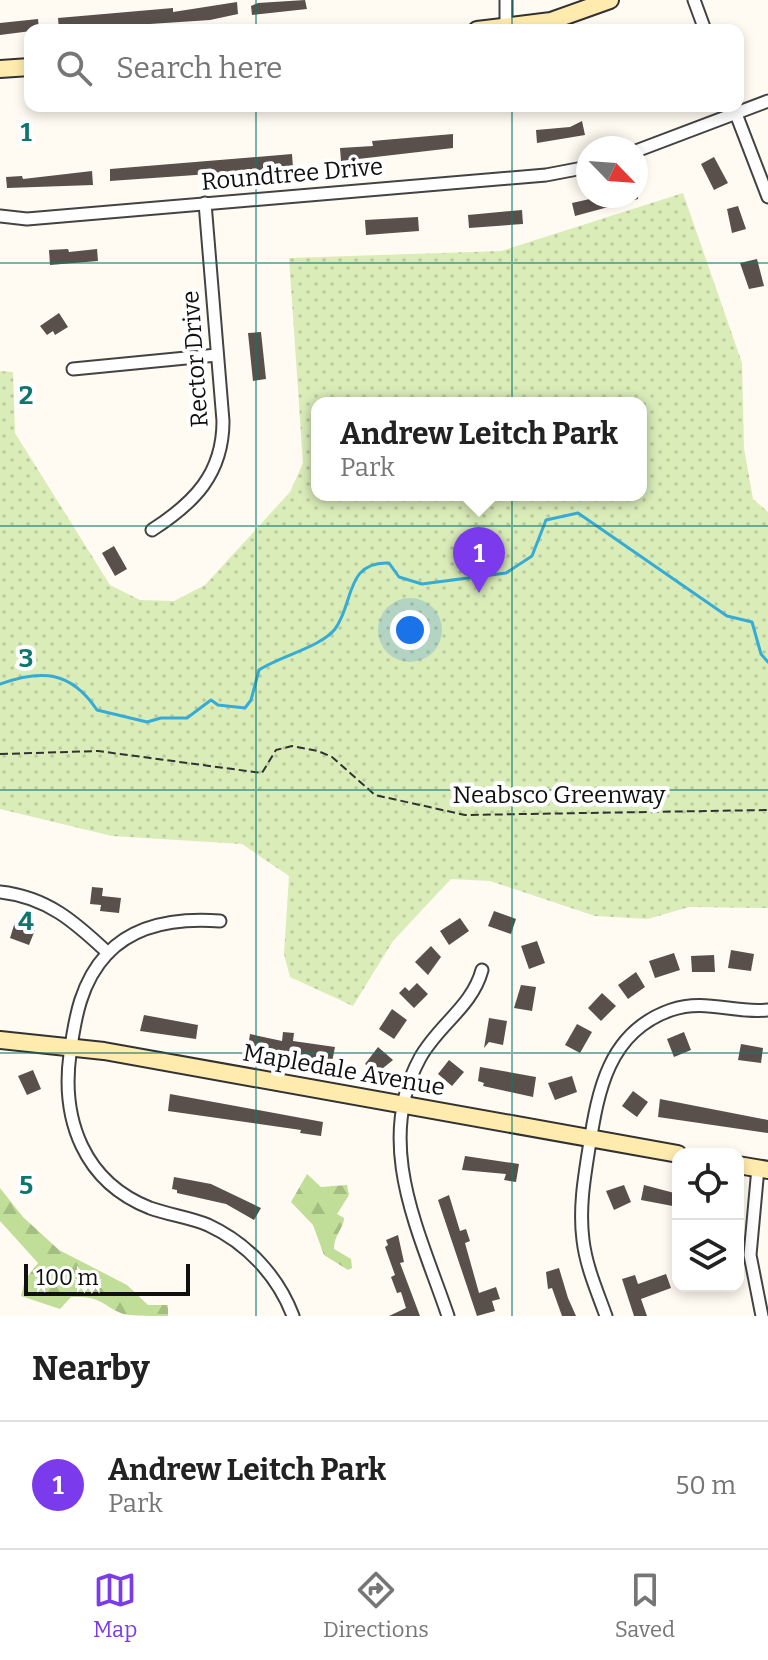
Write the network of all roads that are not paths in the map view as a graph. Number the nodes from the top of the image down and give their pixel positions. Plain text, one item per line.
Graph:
1 (506, 0) edge
2 (610, 0) edge
3 (694, 0) edge
4 (506, 24) edge
5 (532, 24) edge
6 (703, 24) edge
7 (24, 67) edge
8 (0, 69) edge
9 (768, 101) edge
10 (744, 107) edge
11 (729, 112) edge
12 (735, 112) edge
13 (648, 146) edge
14 (576, 169) edge
15 (768, 197) edge
16 (205, 203) junction
17 (0, 216) edge
18 (217, 355) junction
19 (73, 369) dead end
20 (152, 530) dead end
21 (0, 892) edge
22 (220, 921) dead end
23 (108, 953) junction
24 (482, 970) dead end
25 (768, 1010) edge
26 (0, 1040) edge
27 (71, 1047) junction
28 (403, 1105) junction
29 (591, 1138) junction
30 (672, 1153) edge
31 (763, 1169) edge
32 (293, 1316) edge
33 (448, 1316) edge
34 (606, 1316) edge
35 (762, 1316) edge

1 - 4 street
2 - 5 street
3 - 6 street
7 - 8 street
9 - 10 street
11 - 13 street
12 - 15 street
14 - 16 street, Roundtree Drive
16 - 17 street, Roundtree Drive
16 - 18 street, Rector Drive
18 - 19 street
18 - 20 street, Rector Drive
21 - 23 street
22 - 23 street
23 - 27 street
24 - 28 street
25 - 29 street
26 - 27 street, Mapledale Avenue
27 - 28 street, Mapledale Avenue
27 - 32 street
28 - 29 street, Mapledale Avenue
28 - 33 street
29 - 30 street, Mapledale Avenue
29 - 34 street
31 - 35 street

